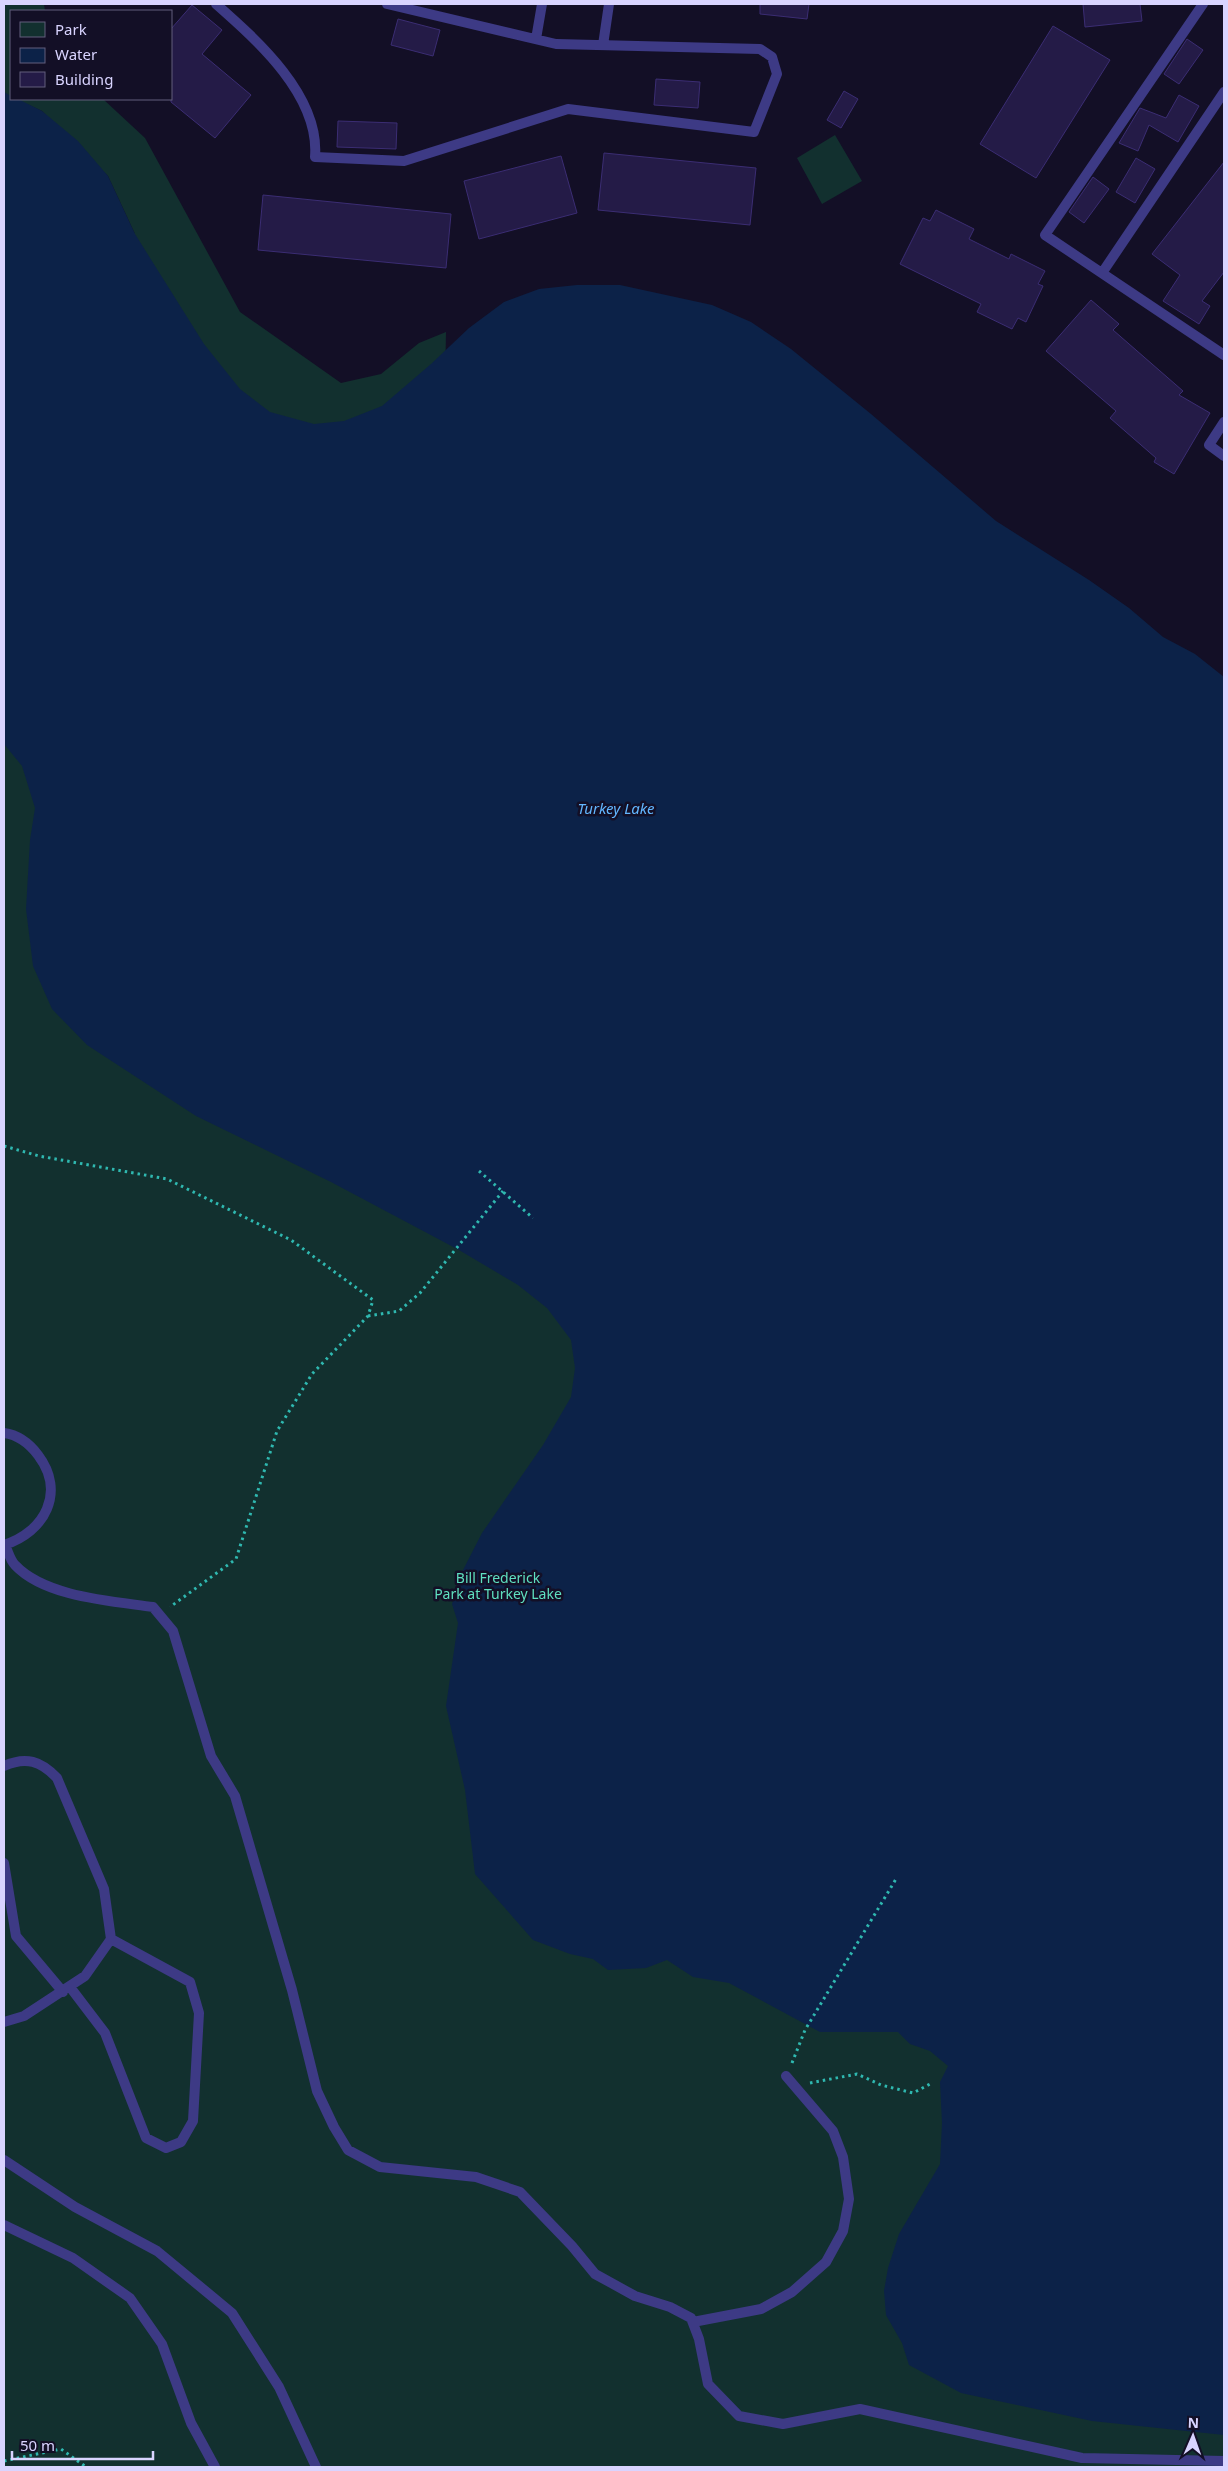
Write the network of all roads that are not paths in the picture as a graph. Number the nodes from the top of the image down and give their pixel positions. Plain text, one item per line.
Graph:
1 (216, 4) edge
2 (388, 4) edge
3 (542, 4) edge
4 (608, 4) edge
5 (1204, 4) edge
6 (536, 39) junction
7 (603, 45) junction
8 (1224, 92) edge
9 (1102, 273) junction
10 (1224, 355) edge
11 (1224, 422) edge
12 (1224, 456) edge
13 (4, 1433) edge
14 (4, 1545) edge
15 (4, 1766) edge
16 (4, 1863) edge
17 (111, 1939) junction
18 (67, 1989) junction
19 (4, 2022) edge
20 (786, 2076) road end
21 (4, 2160) edge
22 (4, 2225) edge
23 (693, 2322) junction
24 (1224, 2461) edge
25 (215, 2467) edge
26 (316, 2467) edge

1 - 7 lane
2 - 6 lane
3 - 6 lane
4 - 7 lane
5 - 9 lane
6 - 7 lane
8 - 9 lane
9 - 10 lane
11 - 12 lane
13 - 14 lane
14 - 23 lane
15 - 17 lane
16 - 18 lane
17 - 18 lane
17 - 18 lane
18 - 19 lane
20 - 23 lane
21 - 26 lane
22 - 25 lane
23 - 24 lane

